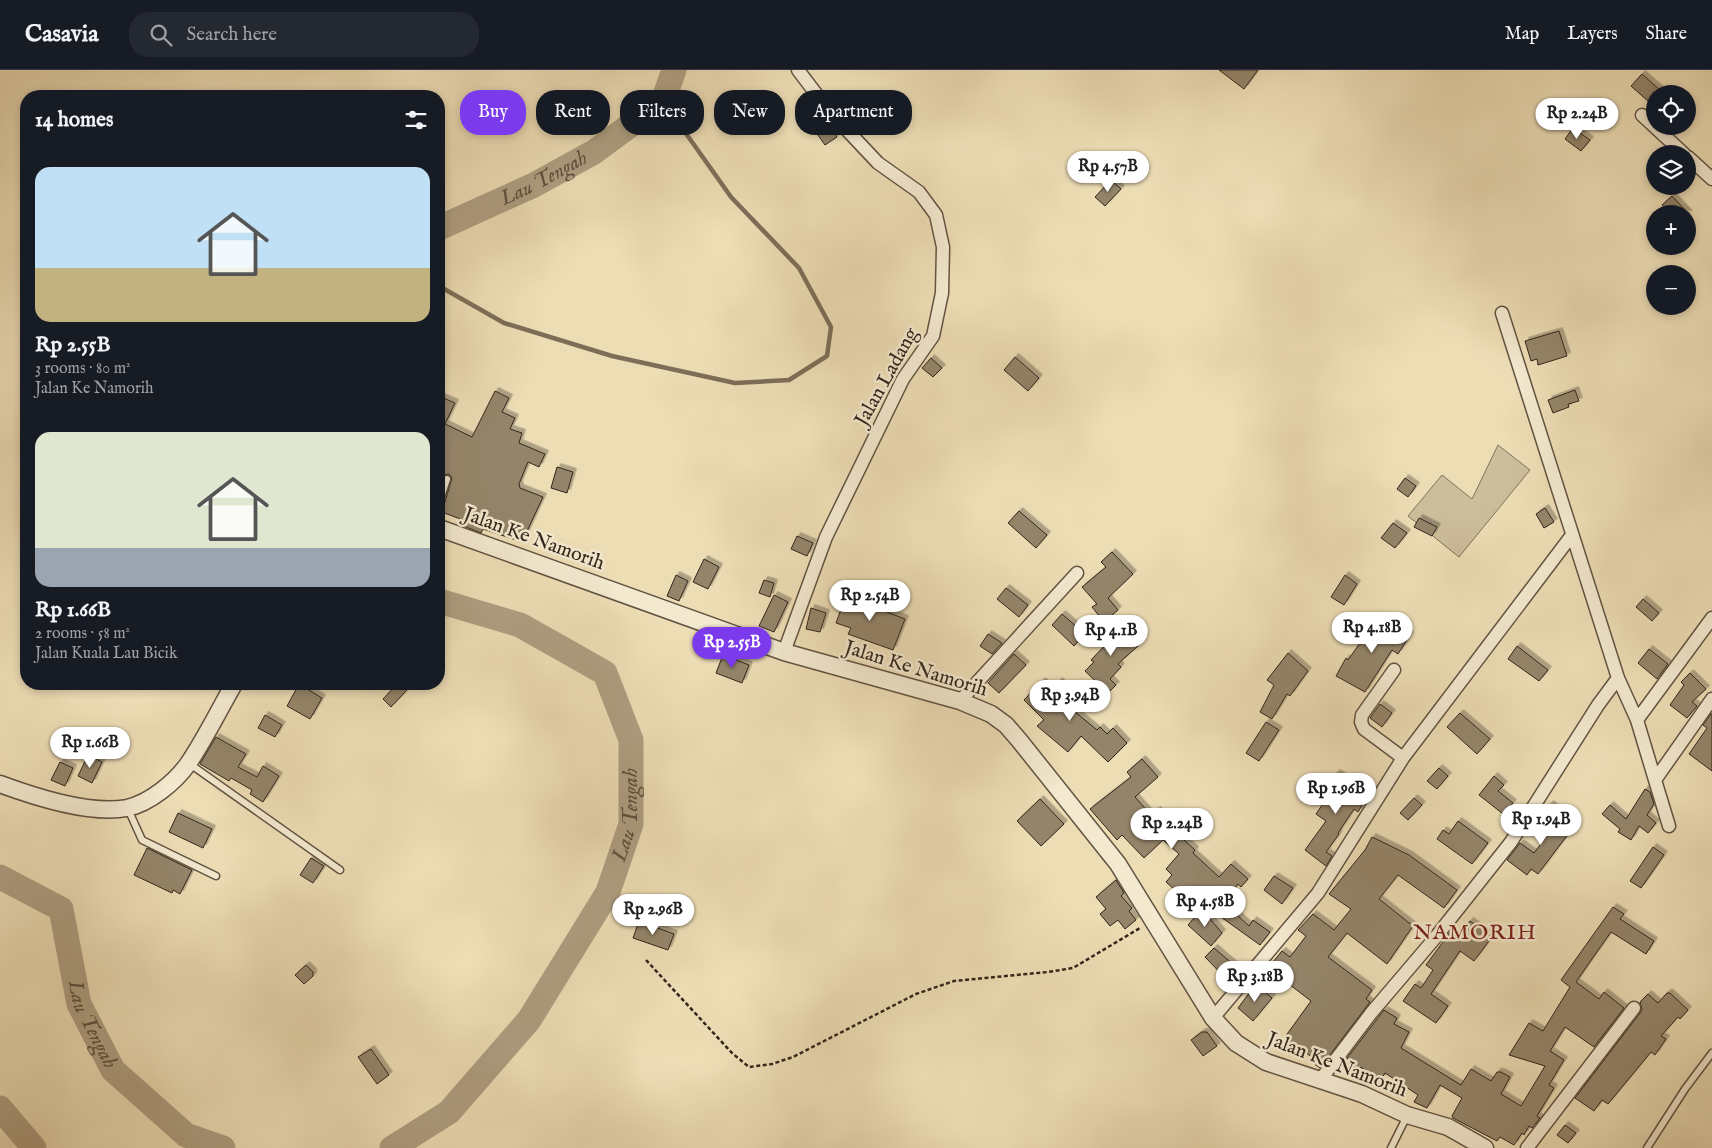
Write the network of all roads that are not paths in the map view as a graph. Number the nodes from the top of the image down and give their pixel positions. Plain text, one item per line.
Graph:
1 (798, 70) edge
2 (1642, 115) dead end
3 (1674, 145) edge
4 (1696, 165) edge
5 (1712, 180) edge
6 (1502, 313) dead end
7 (447, 479) dead end
8 (445, 485) edge
9 (445, 530) edge
10 (1572, 535) junction
11 (1077, 573) dead end
12 (1712, 618) edge
13 (784, 652) junction
14 (1394, 670) dead end
15 (1618, 678) junction
16 (231, 690) edge
17 (1712, 698) edge
18 (960, 701) junction
19 (1637, 720) junction
20 (1403, 758) junction
21 (189, 763) junction
22 (1655, 780) junction
23 (0, 784) edge
24 (128, 808) junction
25 (1669, 826) dead end
26 (340, 870) dead end
27 (216, 876) dead end
28 (1634, 1008) dead end
29 (1213, 1018) junction
30 (1712, 1053) edge
31 (1321, 1079) junction
32 (1407, 1115) junction
33 (1391, 1148) edge
34 (1485, 1148) edge
35 (1527, 1148) edge
36 (1647, 1148) edge

1 - 13 street, Jalan Ladang
2 - 3 street
4 - 5 street
6 - 10 street
7 - 8 lane
9 - 13 street, Jalan Ke Namorih
10 - 15 street
10 - 20 street
11 - 18 street
12 - 19 street
13 - 18 street, Jalan Ke Namorih
14 - 20 street
15 - 19 street
15 - 31 street
16 - 21 street
17 - 22 street
18 - 29 street, Jalan Ke Namorih
19 - 22 street
20 - 29 street
21 - 24 street
21 - 26 lane
22 - 25 street
23 - 24 street
24 - 27 lane
28 - 35 street
29 - 31 street, Jalan Ke Namorih
30 - 36 lane
31 - 32 street, Jalan Ke Namorih
32 - 33 lane
32 - 34 street, Jalan Ke Namorih

